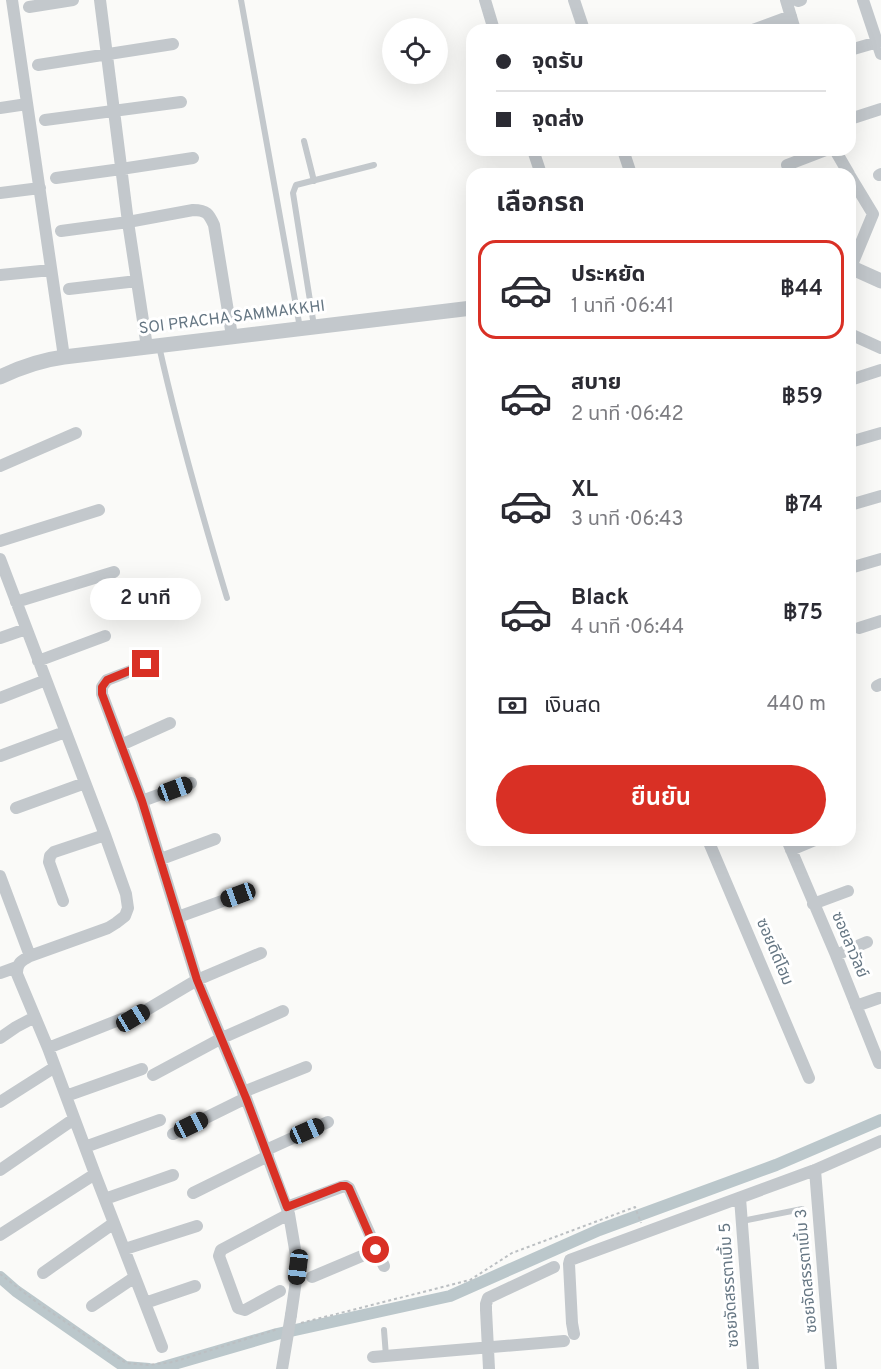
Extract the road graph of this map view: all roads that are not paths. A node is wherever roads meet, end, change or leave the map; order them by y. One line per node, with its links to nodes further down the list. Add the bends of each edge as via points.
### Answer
1 (73, 0): 9 (street)
2 (100, 0): 19 (street)
3 (241, 0): 49 (lane)
4 (484, 0): 12 (street)
5 (574, 0): 13 (street)
6 (795, 0): 11 (street)
7 (863, 0): 17 (street)
8 (13, 5): 10 (street); 22 (street)
9 (29, 7)
10 (0, 12)
11 (791, 16): 14 (street); 15 (street)
12 (492, 24)
13 (582, 24)
14 (769, 24)
15 (793, 24)
16 (173, 44): 19 (street)
17 (880, 46): 18 (street)
18 (856, 49)
19 (107, 54): 20 (street); 25 (street)
20 (38, 65)
21 (181, 102): 25 (street)
22 (27, 104): 23 (street); 37 (street)
23 (0, 108)
24 (881, 109): 26 (street)
25 (114, 111): 27 (street); 33 (street)
26 (856, 117)
27 (45, 120)
28 (304, 141): 35 (lane)
29 (810, 156): 32 (street)
30 (193, 158): 33 (street)
31 (374, 165): 35 (lane)
32 (787, 165)
33 (121, 169): 34 (street); 39 (street)
34 (56, 178)
35 (314, 181): 49 (lane, via 296,185 293,193)
36 (856, 185): 41 (street, via 873,214)
37 (40, 188): 38 (street); 43 (street)
38 (0, 193)
39 (128, 222): 40 (street); 45 (street); 50 (street, via 194,210 209,215 214,225)
40 (61, 231)
41 (856, 255)
42 (856, 269): 46 (street)
43 (51, 270): 44 (street); 54 (street)
44 (0, 275)
45 (137, 281): 47 (street); 52 (street)
46 (881, 281)
47 (69, 289)
48 (466, 309): 49 (street, SOI PRACHA SAMMAKKHI)
49 (307, 328): 50 (street, SOI PRACHA SAMMAKKHI)
50 (232, 336): 52 (street, SOI PRACHA SAMMAKKHI)
51 (856, 337): 53 (street)
52 (153, 346): 54 (street, SOI PRACHA SAMMAKKHI); 71 (lane)
53 (881, 348)
54 (64, 357): 56 (street, SOI PRACHA SAMMAKKHI, via 29,364)
55 (881, 370): 57 (street)
56 (0, 377)
57 (856, 378)
58 (76, 433): 61 (street)
59 (881, 433): 60 (street)
60 (856, 440)
61 (0, 466)
62 (881, 496): 63 (street)
63 (856, 503)
64 (99, 510): 65 (street)
65 (0, 541)
66 (0, 559): 70 (street)
67 (881, 559): 68 (street)
68 (856, 566)
69 (114, 572): 72 (street)
70 (3, 578): 72 (street)
71 (227, 598)
72 (16, 602): 75 (street)
73 (881, 621): 74 (street)
74 (859, 628)
75 (26, 629): 77 (street); 78 (street)
76 (105, 636): 78 (street)
77 (0, 638)
78 (38, 661): 80 (street)
79 (146, 664): 84 (street, via 107,680 102,687)
80 (46, 680): 81 (street); 83 (street)
81 (0, 698)
82 (170, 723): 84 (street)
83 (65, 732): 85 (street); 86 (street)
84 (121, 745): 88 (street)
85 (0, 756)
86 (85, 783): 89 (street); 90 (street)
87 (191, 783): 88 (street)
88 (142, 801): 94 (street)
89 (16, 808)
90 (105, 834): 98 (street, via 50,856); 104 (street, via 126,894 125,916 108,928)
91 (215, 838): 94 (street)
92 (711, 846): 118 (street, ซอยดีดีโฮม)
93 (789, 846): 99 (street, ซอยลาวัลย์)
94 (160, 859): 100 (street)
95 (0, 876): 104 (street)
96 (848, 891): 99 (street)
97 (238, 895): 100 (street)
98 (63, 901)
99 (813, 904): 103 (street, ซอยลาวัลย์)
100 (178, 917): 107 (street)
101 (867, 942): 103 (street)
102 (261, 953): 107 (street)
103 (836, 955): 109 (street, ซอยลาวัลย์)
104 (30, 956): 105 (street)
105 (17, 967): 106 (street); 111 (street)
106 (0, 973)
107 (197, 980): 113 (street); 114 (street, via 128,1018)
108 (879, 998): 109 (street)
109 (856, 1006): 115 (street, ซอยลาวัลย์)
110 (283, 1011): 113 (street)
111 (35, 1017): 112 (street); 114 (street)
112 (0, 1038)
113 (222, 1038): 119 (street); 120 (street, via 147,1072)
114 (48, 1048): 116 (street)
115 (879, 1063)
116 (55, 1067): 120 (street); 121 (street)
117 (306, 1067): 119 (street)
118 (809, 1078)
119 (244, 1095): 125 (street); 128 (street)
120 (66, 1096): 122 (street)
121 (0, 1102)
122 (74, 1119): 127 (street); 129 (street)
123 (160, 1120): 127 (street)
124 (328, 1122): 128 (street)
125 (173, 1134)
126 (881, 1141): 130 (street)
127 (85, 1147): 131 (street)
128 (267, 1153): 133 (street); 137 (street)
129 (0, 1170)
130 (815, 1170): 134 (street); 160 (street, ซอยจัดสรรตาเบิ้ม 3)
131 (94, 1174): 135 (street); 141 (street)
132 (173, 1175): 135 (street)
133 (193, 1193)
134 (740, 1198): 138 (street, ซอยจัดสรรตาเบิ้ม 5); 155 (street, via 570,1260 569,1338)
135 (105, 1199): 139 (street)
136 (802, 1209): 138 (lane)
137 (288, 1210): 143 (street, via 346,1186); 150 (street, via 219,1252 241,1310); 157 (street, bridge, via 298,1267 295,1319)
138 (742, 1221): 159 (street, ซอยจัดสรรตาเบิ้ม 5)
139 (114, 1223): 142 (street); 146 (street)
140 (197, 1226): 142 (street)
141 (0, 1234)
142 (125, 1249): 148 (street)
143 (376, 1250): 144 (street); 147 (street)
144 (384, 1266)
145 (554, 1267): 155 (street, via 488,1298)
146 (43, 1273)
147 (312, 1276)
148 (135, 1277): 151 (street); 152 (street)
149 (195, 1286): 151 (street)
150 (280, 1291)
151 (145, 1303): 154 (street)
152 (92, 1306)
153 (384, 1330): 156 (lane)
154 (162, 1347)
155 (488, 1347): 156 (street); 158 (street)
156 (380, 1357)
157 (282, 1369)
158 (489, 1369)
159 (753, 1369)
160 (831, 1369)

